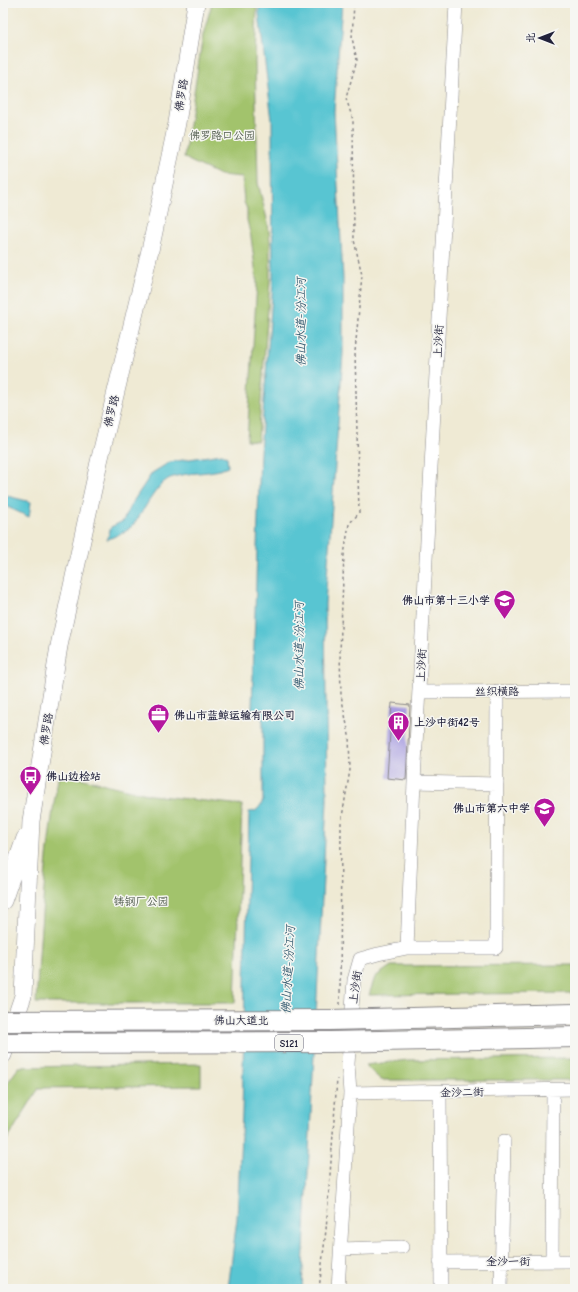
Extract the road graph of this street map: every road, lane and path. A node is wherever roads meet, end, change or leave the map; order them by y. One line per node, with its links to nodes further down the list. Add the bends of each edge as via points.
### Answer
1 (196, 3): 9 (main road, 佛罗路, via 177,123 151,246 99,462 59,646)
2 (354, 3): 12 (path, via 352,38 357,60 346,98 353,120 354,240 362,275 355,352 359,513 349,524 344,555 341,629 341,695 348,736 350,770 341,822)
3 (456, 3): 6 (street, 上沙街)
4 (497, 691): 5 (street, 丝织横路); 6 (street, 丝织横路); 8 (street)
5 (575, 691)
6 (419, 692): 7 (street, 上沙街)
7 (414, 782): 8 (street); 11 (street, 上沙街)
8 (497, 784): 11 (street, via 496,948)
9 (31, 821): 10 (main road, 佛罗路); 17 (main road, 佛罗路, via 23,996)
10 (3, 901)
11 (407, 948): 22 (street, 上沙街, via 360,959 354,980 348,1064)
12 (340, 1008)
13 (575, 1014): 14 (highway, 佛山大道北 / S121, bridge, via 330,1020)
14 (3, 1021)
15 (575, 1037): 16 (highway, 佛山大道北 / S121, bridge, via 330,1042)
16 (3, 1043)
17 (3, 1055)
18 (337, 1079): 30 (path, via 327,1222)
19 (575, 1089): 20 (street, 金沙二街)
20 (553, 1090): 21 (street, 金沙二街); 27 (street)
21 (440, 1092): 22 (street, 金沙二街); 29 (street)
22 (350, 1093): 25 (street, 上沙街)
23 (504, 1141): 26 (street)
24 (402, 1247): 25 (street)
25 (340, 1248): 31 (street, 上沙街)
26 (501, 1261): 27 (street, 金沙一街); 29 (street, 金沙一街); 33 (street)
27 (552, 1261): 28 (street, 金沙一街)
28 (575, 1261)
29 (440, 1262): 32 (street)
30 (319, 1289)
31 (338, 1289)
32 (441, 1289)
33 (502, 1289)

